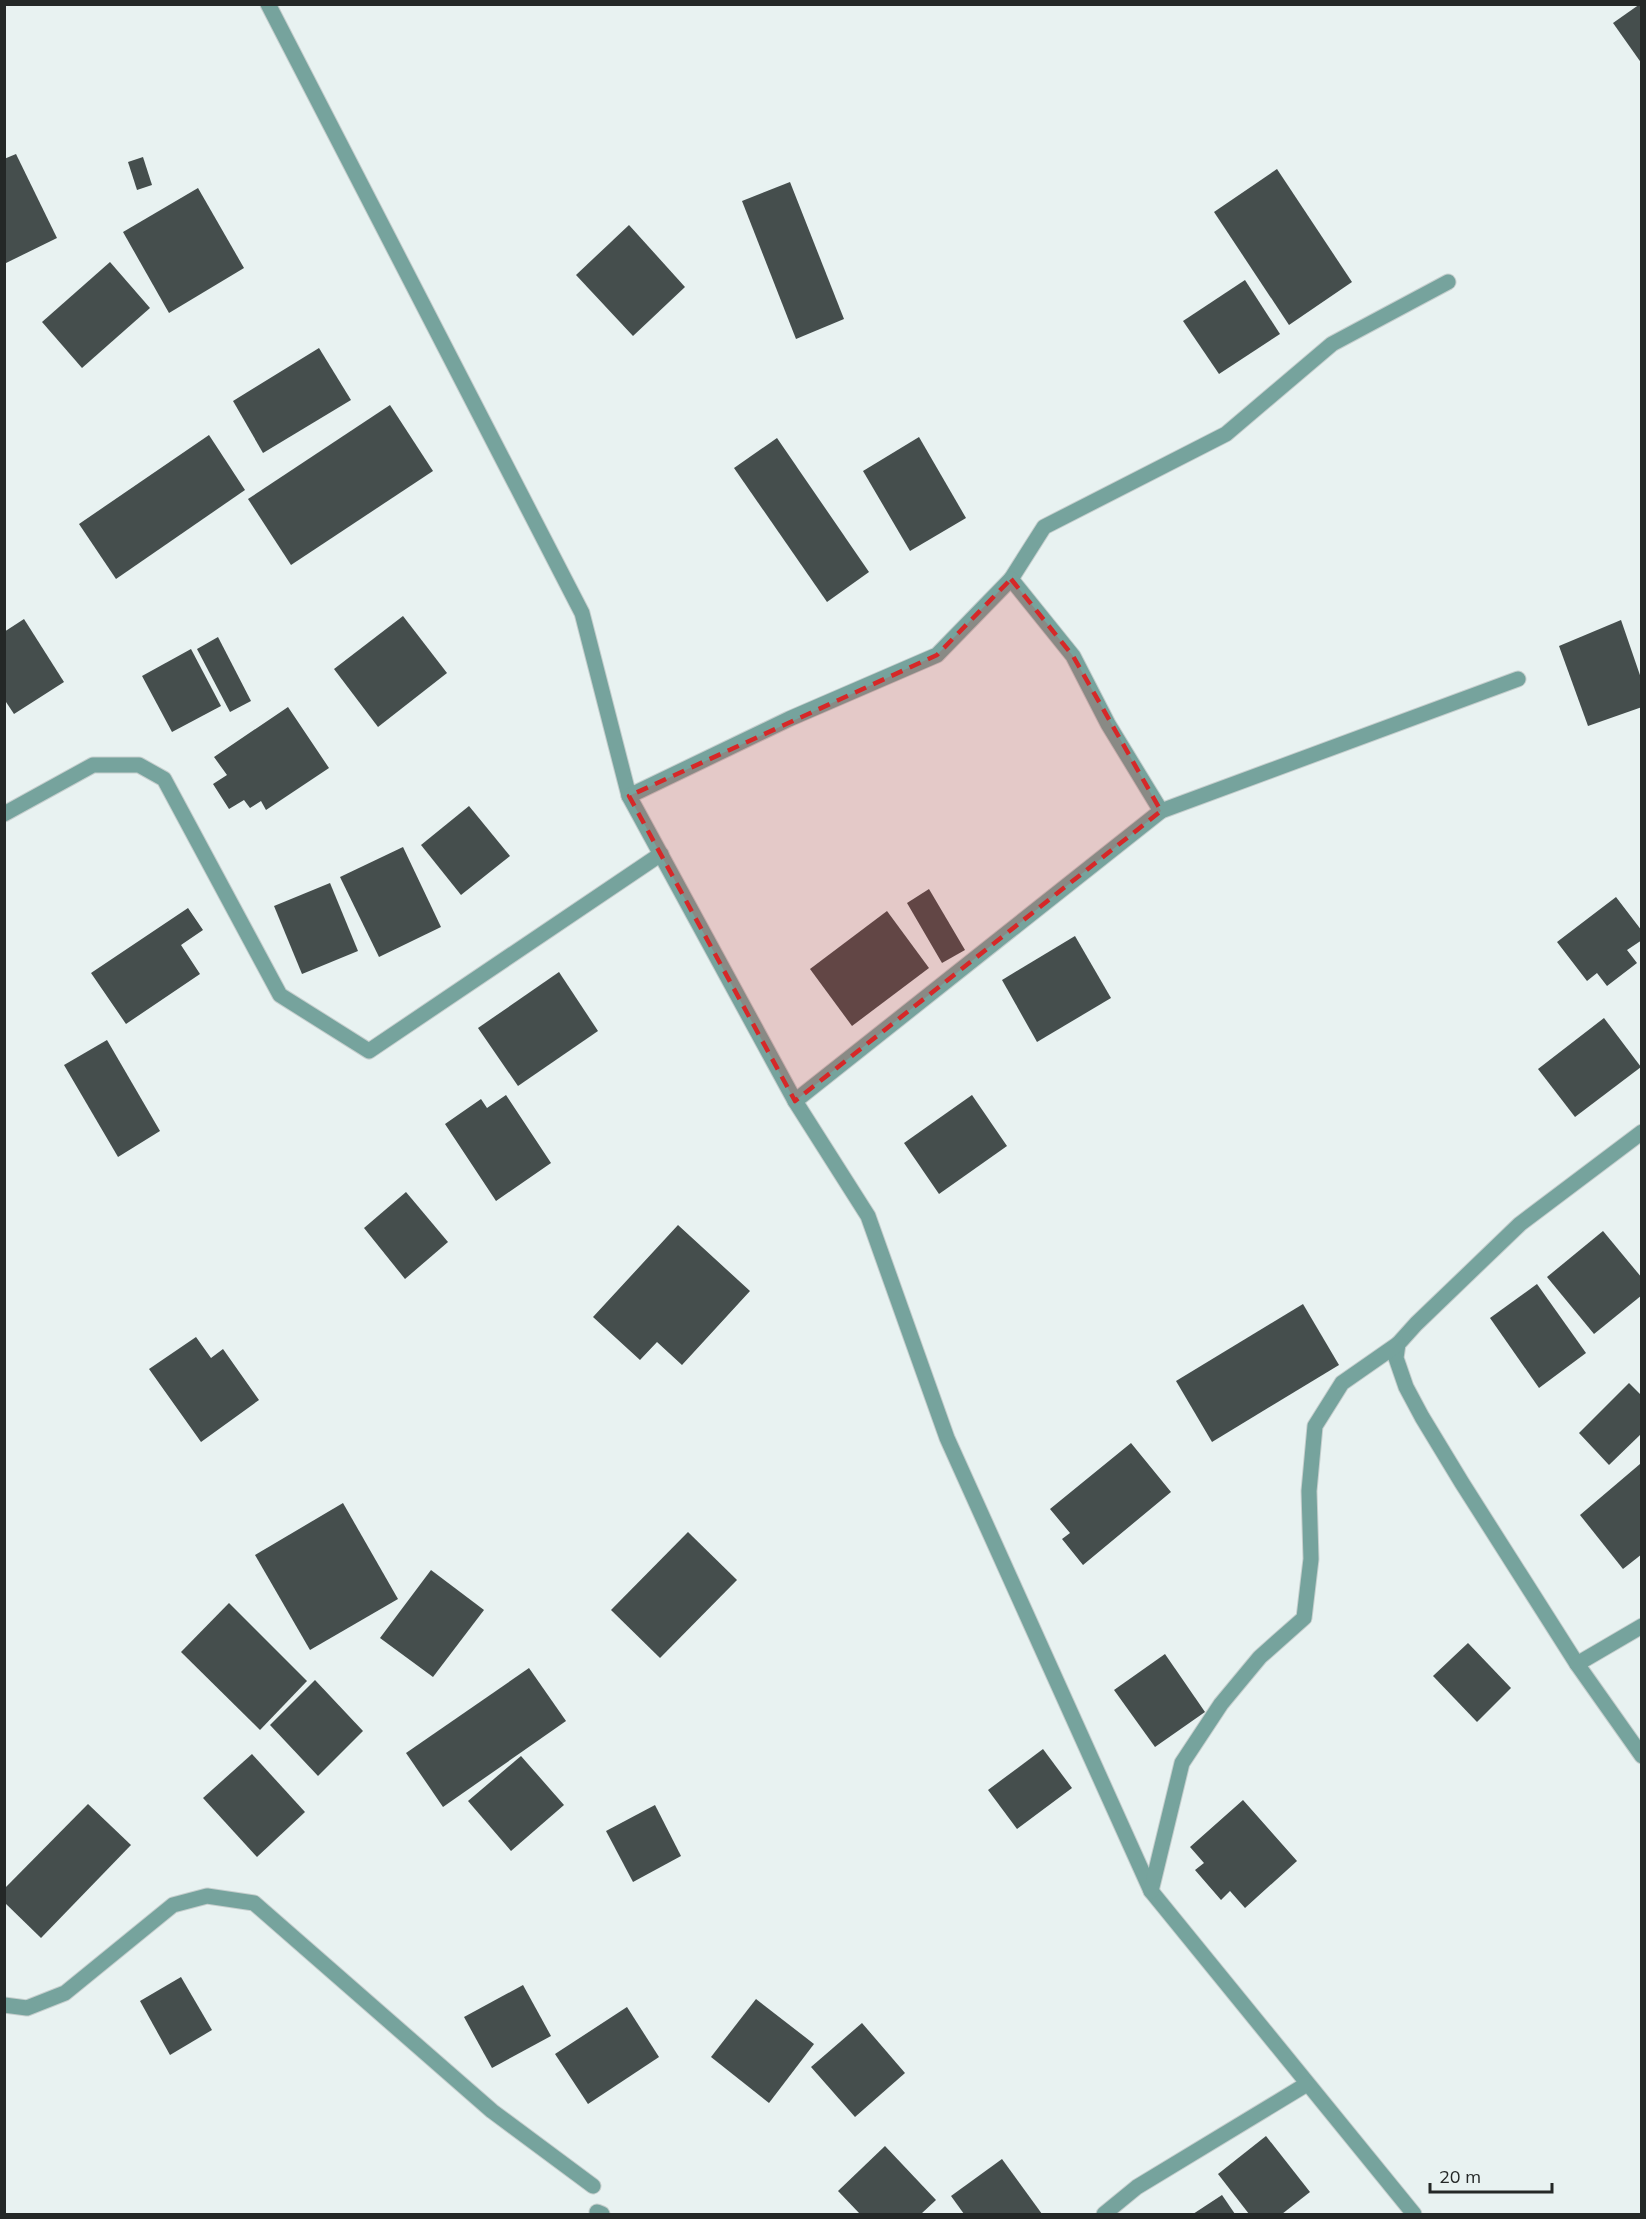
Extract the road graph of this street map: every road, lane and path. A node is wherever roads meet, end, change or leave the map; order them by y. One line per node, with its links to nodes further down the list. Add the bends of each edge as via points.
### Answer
1 (268, 4): 5 (street, via 582,613)
2 (1448, 282): 3 (street, via 1332,344 1226,434 1044,527)
3 (1011, 579): 5 (street, via 937,655 789,718); 6 (street, via 1073,656 1108,724)
4 (1518, 679): 6 (street)
5 (629, 796): 8 (street)
6 (1161, 811): 9 (street)
7 (4, 814): 8 (street, via 93,765 140,765 164,779 280,995 369,1051)
8 (661, 854): 9 (street)
9 (795, 1101): 15 (street, via 868,1216 947,1438)
10 (1641, 1132): 11 (street, via 1520,1224)
11 (1398, 1344): 13 (street, via 1396,1358 1422,1417); 15 (street, via 1342,1383 1315,1426 1309,1491 1311,1559 1304,1618 1260,1657 1221,1704 1182,1762)
12 (1641, 1626): 13 (street)
13 (1576, 1664): 14 (street)
14 (1641, 1756)
15 (1150, 1891): 17 (street)
16 (4, 2005): 18 (street, via 27,2008 65,1993 173,1905 207,1896 254,1903 492,2111)
17 (1307, 2084): 19 (street, via 1137,2187); 20 (street)
18 (593, 2186)
19 (1104, 2214)
20 (1414, 2214)

